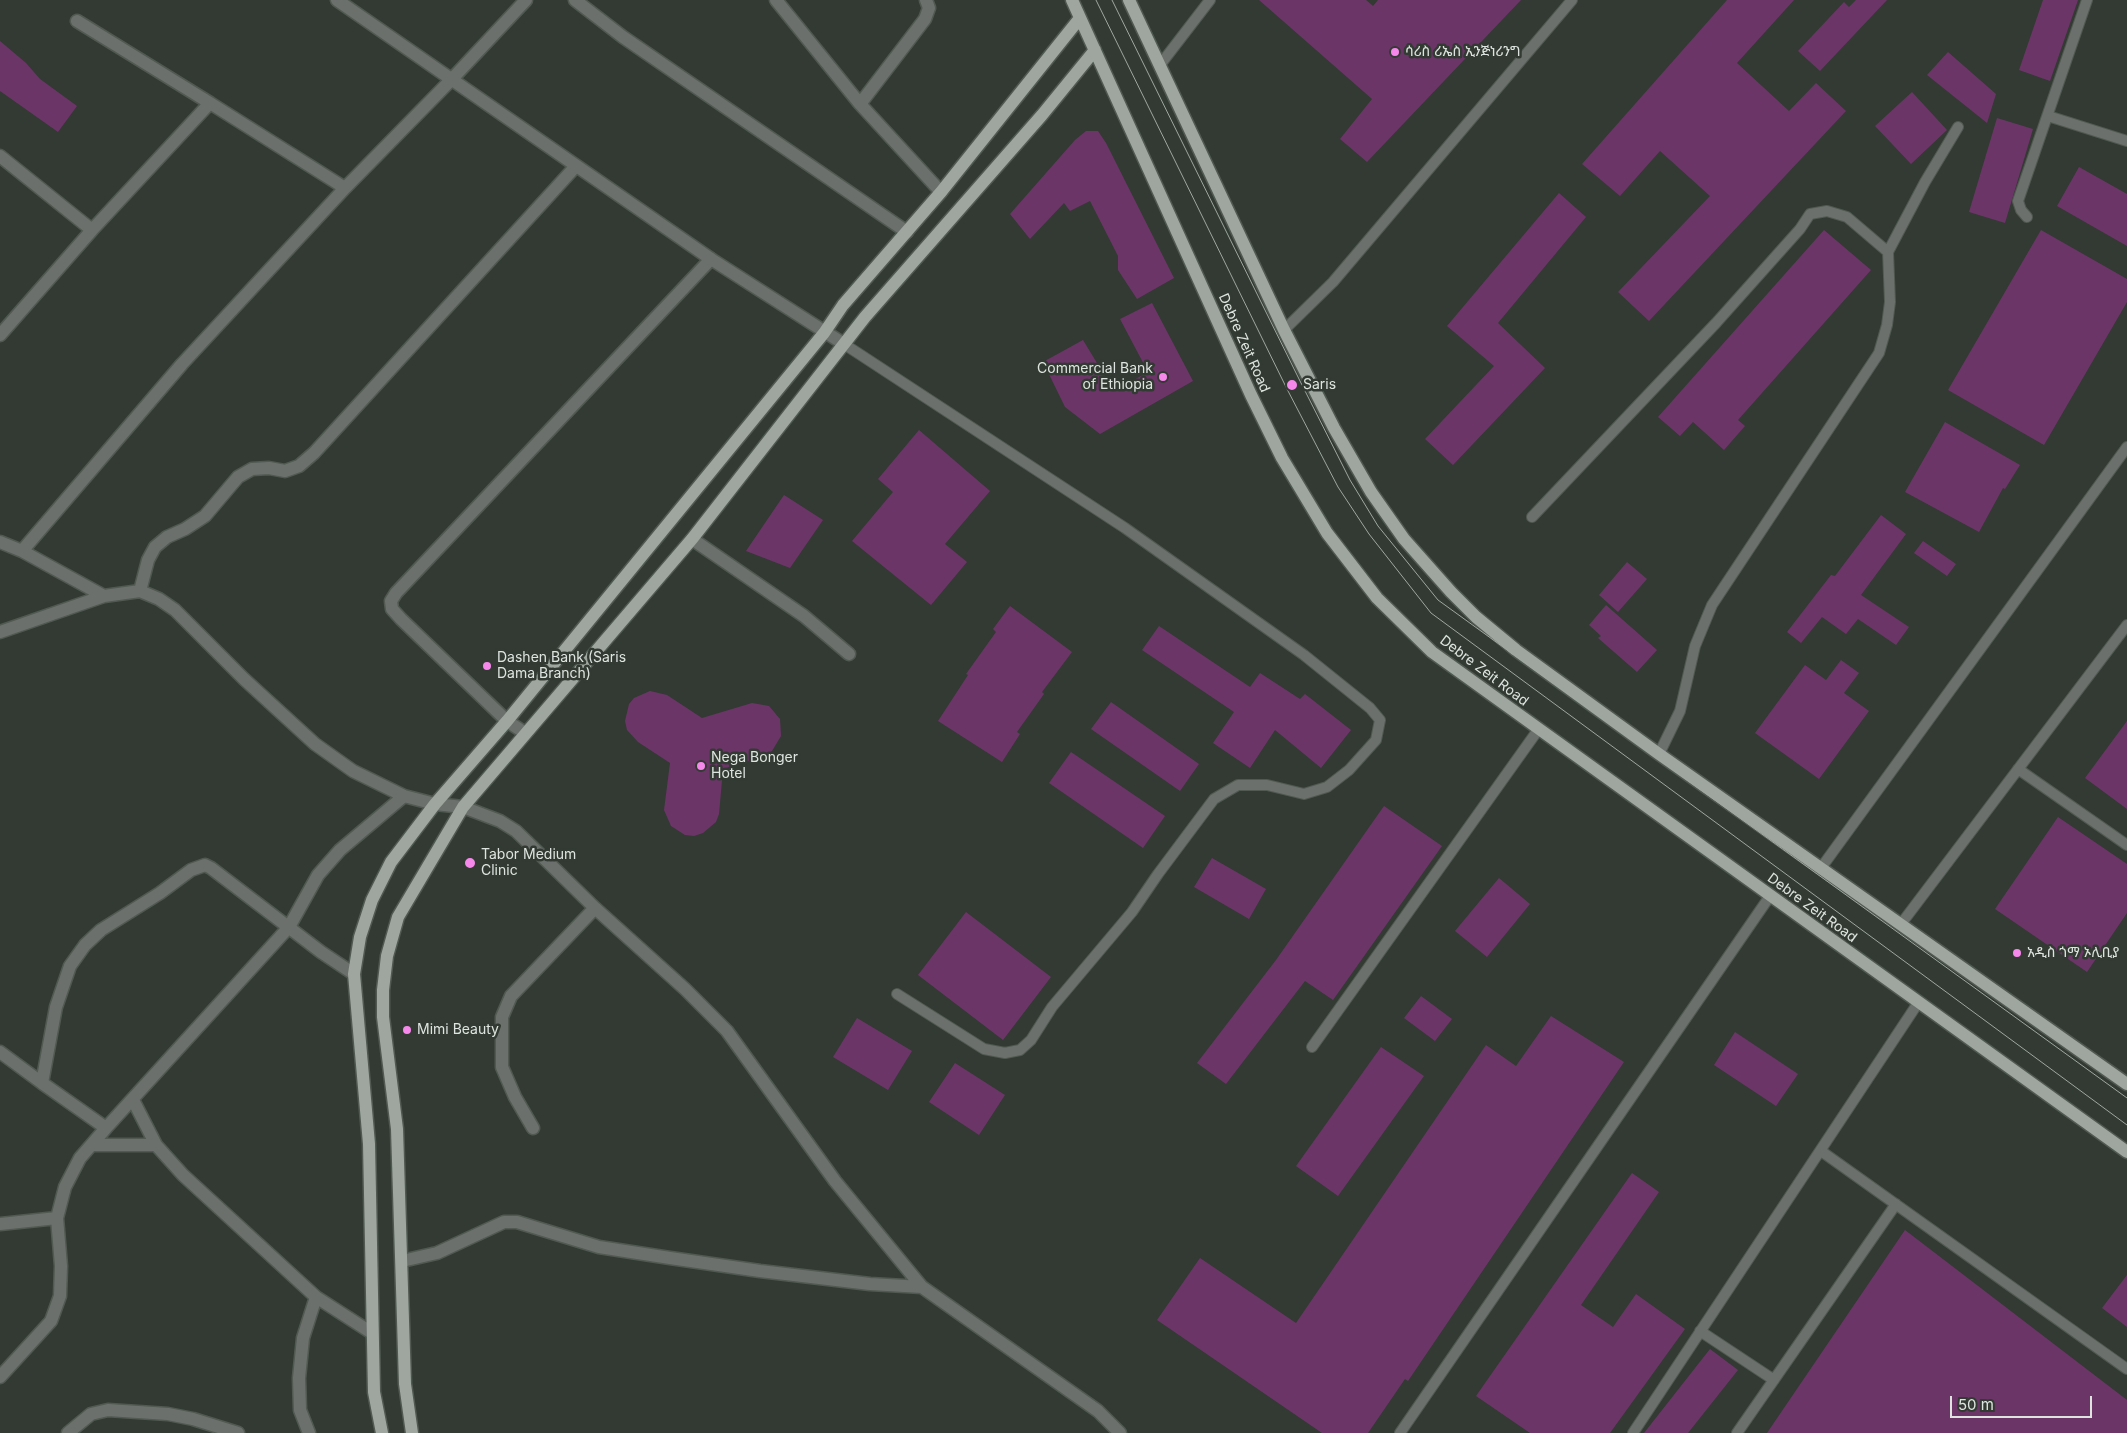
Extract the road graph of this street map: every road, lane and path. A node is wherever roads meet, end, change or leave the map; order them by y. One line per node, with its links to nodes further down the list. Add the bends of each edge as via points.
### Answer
1 (337, 0): 15 (street)
2 (526, 0): 15 (street)
3 (575, 0): 27 (street, via 631,43)
4 (776, 0): 17 (street)
5 (926, 0): 17 (street, via 925,19)
6 (1072, 0): 11 (main road, Debre Zeit Road)
7 (1130, 0): 14 (main road)
8 (1210, 0): 14 (lane)
9 (1572, 0): 30 (lane, via 1333,282)
10 (2087, 0): 18 (lane)
11 (1080, 18): 13 (main road, Debre Zeit Road); 24 (main road)
12 (77, 21): 16 (street)
13 (1095, 50): 33 (main road); 45 (main road, Debre Zeit Road, via 1251,395 1282,458 1327,533 1377,598 1432,652)
14 (1160, 65): 30 (main road)
15 (452, 79): 22 (street); 23 (street)
16 (210, 104): 23 (street); 26 (street)
17 (860, 104): 24 (street)
18 (2048, 116): 20 (lane); 25 (lane, via 2018,201 2020,210)
19 (1958, 127): 28 (lane)
20 (2127, 141)
21 (0, 156): 26 (street)
22 (576, 166): 29 (street); 39 (street, via 314,453 299,466 285,471 252,469 238,478 205,516 155,547)
23 (345, 188): 38 (street, via 182,364)
24 (942, 192): 27 (main road)
25 (2027, 217)
26 (92, 230): 32 (street)
27 (907, 232): 31 (main road, via 843,305)
28 (1888, 252): 35 (lane, via 1847,217 1827,211 1810,214 1716,323); 47 (lane, via 1890,302 1879,353 1712,605 1694,646 1680,711)
29 (711, 259): 31 (street); 44 (street, via 391,601 392,609 401,619)
30 (1284, 330): 47 (main road, via 1371,492 1404,538 1450,592 1516,650)
31 (824, 332): 33 (street); 44 (main road)
32 (0, 335)
33 (844, 344): 36 (main road); 59 (lane, via 1125,528 1304,655 1370,708 1380,720 1376,740 1349,770 1328,787 1304,794 1267,785 1238,785 1214,799 1132,912 1020,1050 1005,1053 984,1049)
34 (2127, 447): 53 (lane)
35 (1532, 517)
36 (692, 539): 43 (street, via 804,616); 46 (main road)
37 (0, 542): 38 (street)
38 (22, 551): 40 (street)
39 (140, 591): 40 (street); 49 (street, via 175,610 315,744 353,771)
40 (104, 596): 42 (street)
41 (2127, 625): 48 (lane)
42 (0, 632)
43 (848, 654)
44 (508, 721): 46 (street); 50 (main road)
45 (1538, 730): 54 (main road, Debre Zeit Road); 61 (lane)
46 (525, 733): 51 (main road)
47 (1659, 754): 53 (main road)
48 (2018, 769): 52 (lane); 56 (lane)
49 (404, 796): 50 (street); 57 (street, via 340,850 318,875)
50 (435, 804): 51 (street); 58 (main road, via 391,862 372,900 360,937)
51 (463, 806): 55 (street, via 516,831); 75 (main road, via 398,917 382,990 397,1129)
52 (2127, 845)
53 (1821, 868): 56 (main road)
54 (1770, 896): 60 (main road, Debre Zeit Road); 89 (lane)
55 (595, 908): 67 (street, via 511,996 502,1017 502,1067); 76 (street, via 727,1031 835,1181)
56 (1901, 924): 64 (main road)
57 (289, 927): 58 (street); 63 (street, via 211,868 205,865 190,870 101,930 70,966 56,1006); 65 (street)
58 (354, 974): 79 (main road, via 370,1144)
59 (897, 994)
60 (1918, 1004): 70 (lane); 71 (main road, Debre Zeit Road)
61 (1312, 1047)
62 (0, 1052): 63 (street)
63 (42, 1083): 66 (street)
64 (2127, 1084)
65 (133, 1100): 66 (street); 69 (street)
66 (106, 1128): 68 (street)
67 (533, 1128)
68 (92, 1145): 69 (street); 73 (street, via 72,1172)
69 (156, 1145): 77 (street, via 183,1175)
70 (1820, 1151): 72 (lane); 78 (lane)
71 (2127, 1152)
72 (1896, 1204): 80 (lane); 82 (lane)
73 (56, 1218): 74 (street); 81 (street, via 61,1266 60,1296 51,1320)
74 (0, 1224)
75 (402, 1261): 76 (street, via 437,1253 504,1222 517,1222 599,1247 661,1257 870,1284); 87 (main road, via 405,1384)
76 (922, 1287): 88 (street, via 1098,1411)
77 (316, 1296): 79 (street); 85 (street, via 303,1338 299,1378 300,1410)
78 (1700, 1331): 82 (lane); 90 (lane)
79 (372, 1333): 86 (main road, via 374,1392)
80 (2127, 1369)
81 (0, 1377)
82 (1774, 1380): 91 (lane)
83 (68, 1433): 84 (street, via 92,1414 108,1410 168,1414)
84 (238, 1433)
85 (309, 1433)
86 (382, 1433)
87 (412, 1433)
88 (1120, 1433)
89 (1400, 1433)
90 (1633, 1433)
91 (1737, 1433)

